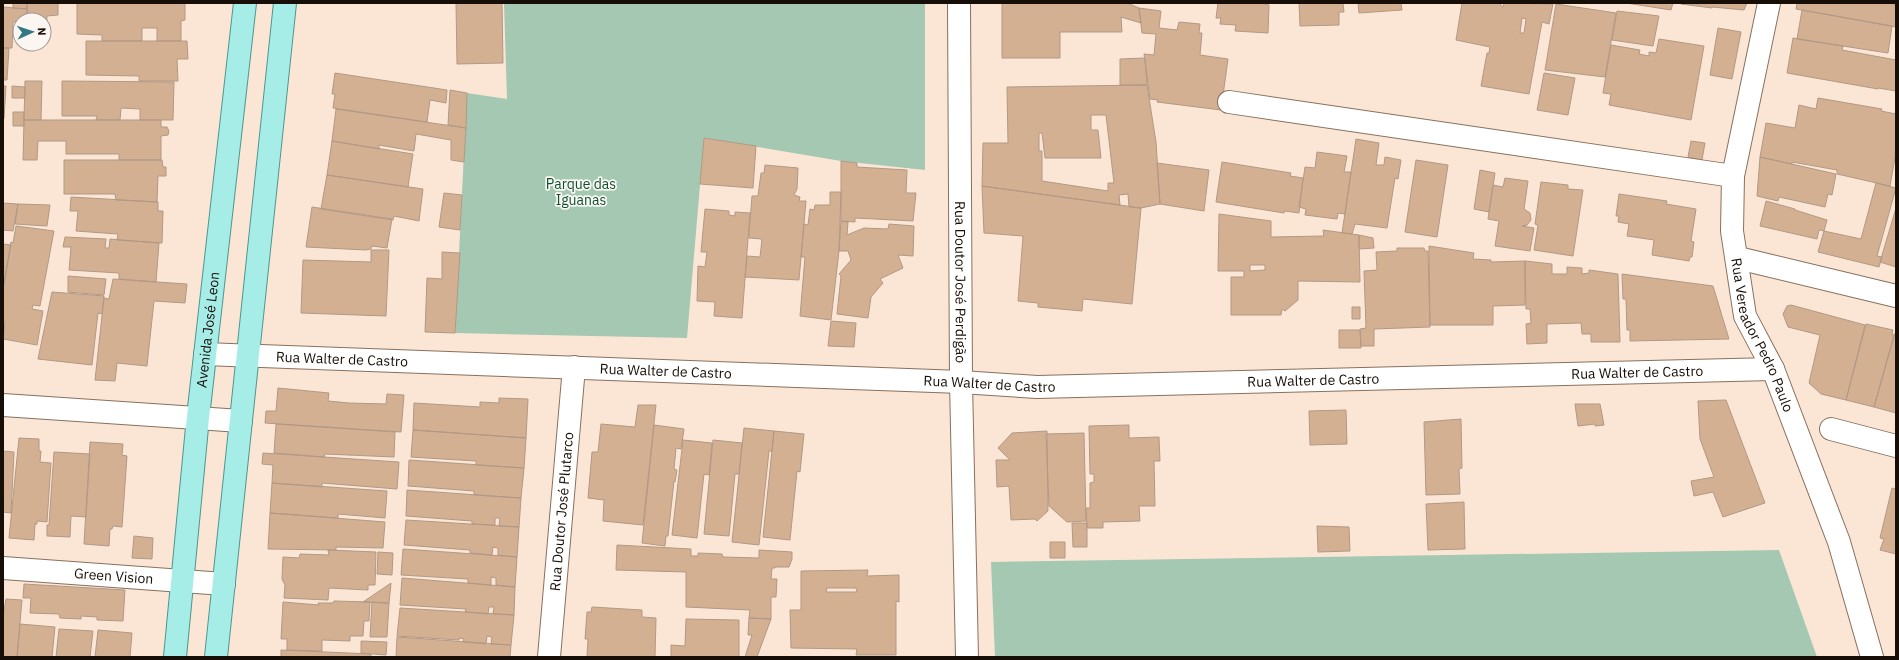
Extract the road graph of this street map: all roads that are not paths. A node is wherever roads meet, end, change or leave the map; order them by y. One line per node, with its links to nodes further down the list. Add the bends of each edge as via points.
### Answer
1 (246, 3): 9 (main road, Avenida José Leon)
2 (285, 3): 10 (main road)
3 (959, 3): 13 (street, Rua Doutor José Perdigão)
4 (1769, 3): 6 (street, Rua Vereador Pedro Paulo)
5 (1229, 102): 6 (street)
6 (1733, 176): 7 (street, Rua Vereador Pedro Paulo, via 1732,231)
7 (1738, 258): 8 (street); 12 (street, Rua Vereador Pedro Paulo, via 1745,316)
8 (1896, 296)
9 (205, 354): 10 (street, Rua Walter de Castro); 15 (main road, Avenida José Leon)
10 (247, 356): 11 (street, Rua Walter de Castro); 16 (main road)
11 (574, 367): 13 (street, Rua Walter de Castro); 24 (street, Rua Doutor José Plutarco)
12 (1773, 369): 13 (street, Rua Walter de Castro, via 1037,387); 26 (street, Rua Vereador Pedro Paulo, via 1839,542)
13 (961, 382): 25 (street, Rua Doutor José Perdigão)
14 (3, 405): 15 (street)
15 (198, 417): 16 (street); 20 (main road, Avenida José Leon)
16 (241, 421): 21 (main road)
17 (1831, 429): 18 (street)
18 (1896, 446)
19 (3, 568): 20 (street, Green Vision)
20 (182, 580): 21 (street, Green Vision); 22 (main road, Avenida José Leon)
21 (224, 584): 23 (main road)
22 (175, 657)
23 (216, 657)
24 (549, 657)
25 (967, 657)
26 (1872, 657)

